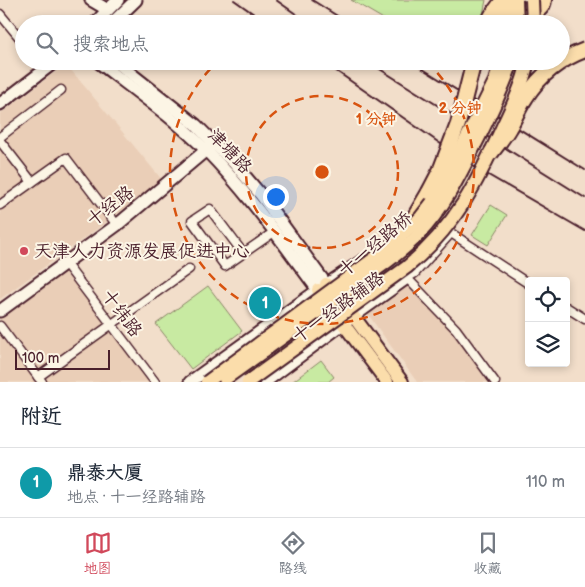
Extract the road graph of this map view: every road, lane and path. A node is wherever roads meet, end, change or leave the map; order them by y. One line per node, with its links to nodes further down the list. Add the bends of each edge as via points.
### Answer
1 (91, 0): 10 (main road)
2 (118, 0): 10 (main road)
3 (136, 0): 13 (main road)
4 (496, 0): 9 (main road, via 501,12 520,15 538,12)
5 (505, 0): 14 (highway, bridge); 15 (main road, bridge)
6 (516, 0): 16 (main road, bridge)
7 (523, 0): 17 (main road)
8 (532, 0): 18 (main road, bridge)
9 (545, 0)
10 (108, 10): 12 (main road)
11 (0, 14): 19 (street)
12 (103, 15)
13 (120, 15)
14 (493, 15)
15 (506, 15)
16 (517, 15)
17 (524, 15)
18 (533, 15)
19 (15, 32)
20 (585, 50): 21 (highway, bridge)
21 (570, 57)
22 (37, 70): 32 (main road)
23 (109, 70): 34 (main road, 津塘路)
24 (126, 70): 34 (main road, 津塘路, via 183,115)
25 (472, 70): 40 (highway, bridge, via 440,171)
26 (498, 70): 40 (main road, bridge, via 438,195)
27 (509, 70): 57 (main road, 十一经路桥, bridge, via 456,181 418,235 383,265)
28 (516, 70): 58 (main road, 十一经路桥, via 462,184 428,235 375,279)
29 (525, 70): 35 (main road, 十一经路桥, bridge)
30 (550, 70): 35 (highway, bridge, via 526,96)
31 (61, 90): 33 (street)
32 (0, 104)
33 (1, 144): 36 (street)
34 (210, 147): 38 (main road, 十经路); 39 (main road, 津塘路); 46 (main road, 津塘路, via 250,183)
35 (492, 153): 59 (main road, 十一经路桥, bridge, via 463,205 422,254)
36 (32, 182): 37 (street); 38 (street, via 66,158)
37 (0, 205)
38 (117, 225): 42 (main road, 十经路)
39 (274, 232): 41 (street); 46 (main road, 津塘路)
40 (406, 232): 56 (main road, bridge)
41 (243, 253): 41 (street, via 225,266 192,221 210,209)
42 (65, 263): 48 (main road, 十经路); 51 (street, 十纬路)
43 (188, 269): 51 (street)
44 (408, 278): 45 (street, via 451,233); 46 (main road, 十一经路辅路, via 379,250); 50 (main road, 十一经路辅路); 63 (street, via 456,329)
45 (525, 281)
46 (322, 287): 50 (main road, 津塘路); 55 (main road, 十一经路辅路)
47 (570, 310): 49 (street)
48 (0, 311)
49 (585, 319)
50 (349, 320): 60 (main road, 十一经路辅路); 61 (main road, 津塘路); 62 (main road, 津塘路)
51 (111, 324): 53 (street); 54 (street, 十纬路)
52 (0, 326): 53 (street)
53 (40, 379)
54 (155, 382)
55 (190, 382)
56 (207, 382)
57 (221, 382)
58 (234, 382)
59 (248, 382)
60 (264, 382)
61 (387, 382)
62 (402, 382)
63 (495, 382)

